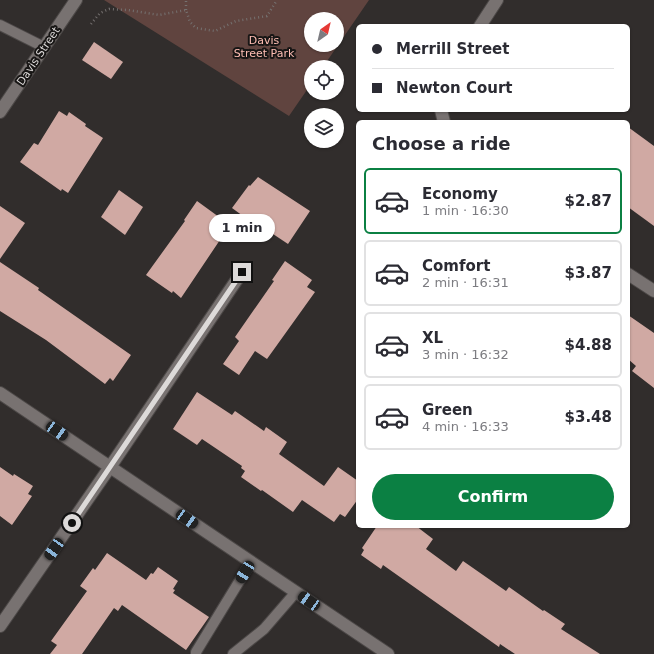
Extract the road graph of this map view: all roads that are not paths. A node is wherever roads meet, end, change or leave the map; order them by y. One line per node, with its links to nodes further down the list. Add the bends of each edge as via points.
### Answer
1 (76, 0): 5 (street, Davis Street)
2 (497, 0): 3 (street)
3 (481, 24)
4 (0, 25): 5 (lane)
5 (44, 48): 6 (street, Davis Street)
6 (0, 112)
7 (242, 272): 11 (street)
8 (630, 275): 9 (street)
9 (654, 291)
10 (0, 393): 11 (street)
11 (110, 467): 12 (street); 14 (street)
12 (251, 562): 13 (street); 15 (lane)
13 (296, 592): 16 (lane, via 264,629); 17 (street)
14 (0, 626)
15 (196, 654)
16 (233, 654)
17 (388, 654)

